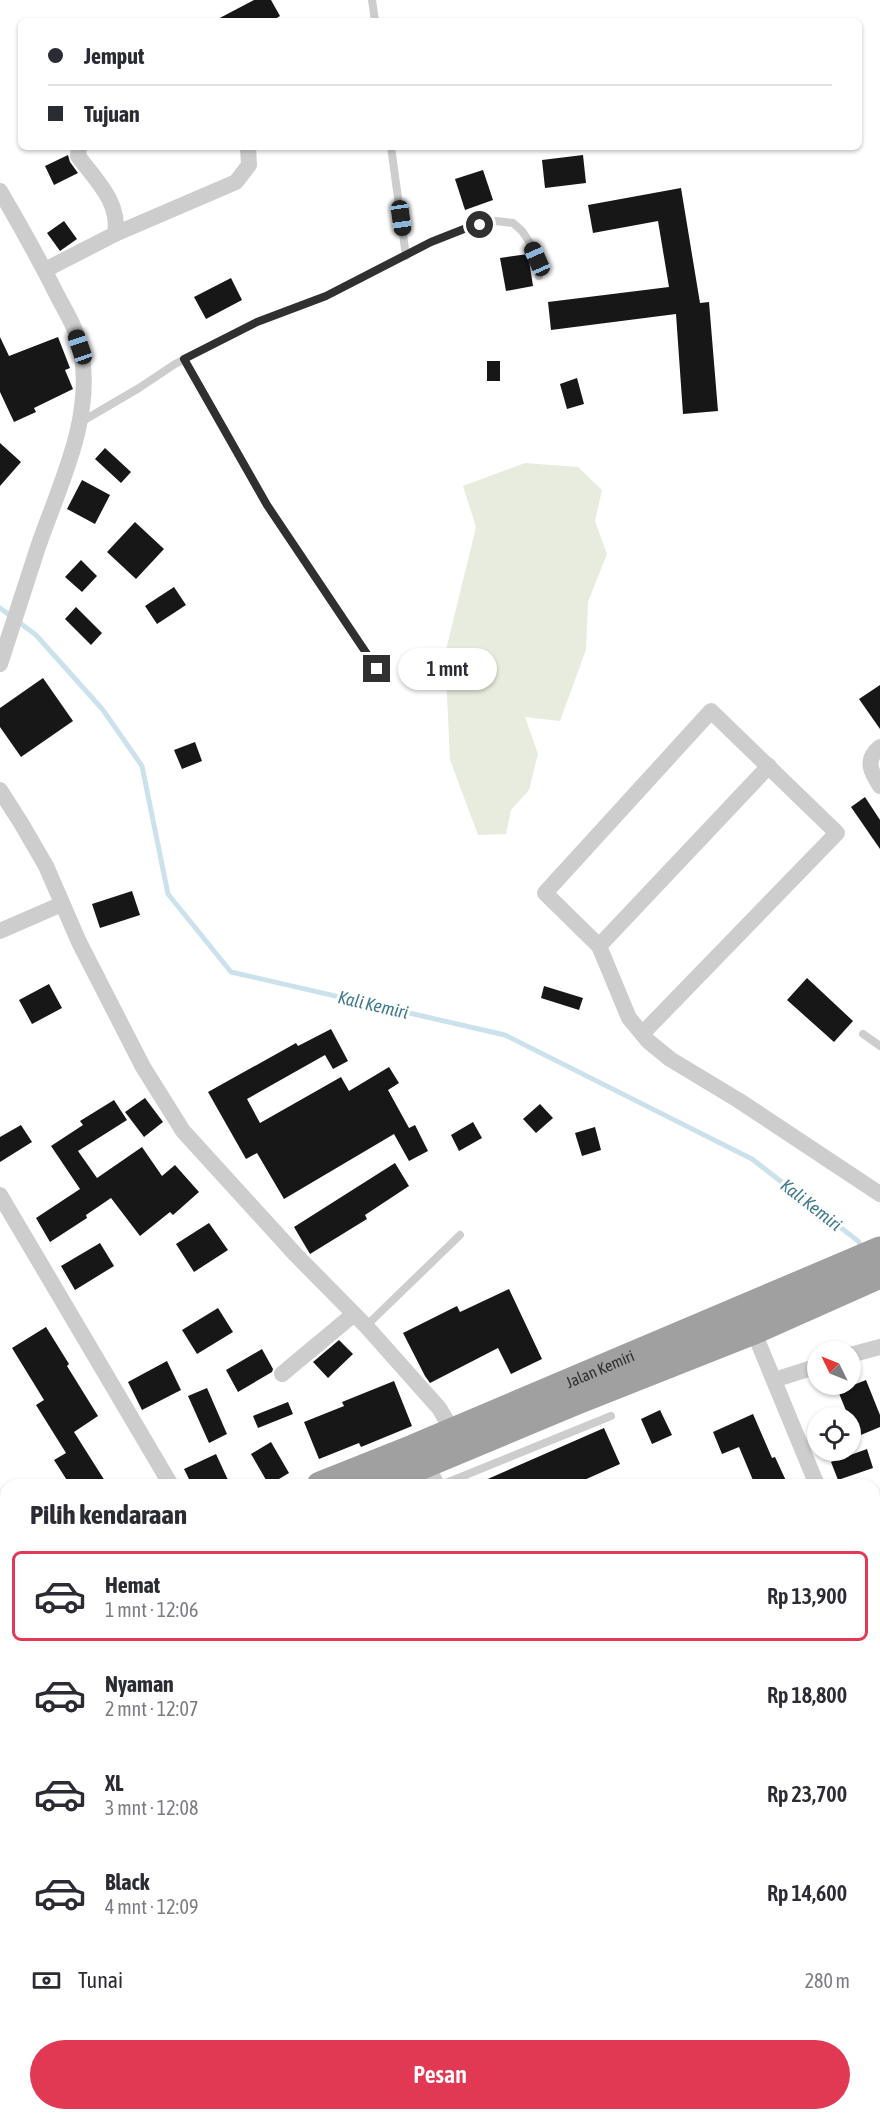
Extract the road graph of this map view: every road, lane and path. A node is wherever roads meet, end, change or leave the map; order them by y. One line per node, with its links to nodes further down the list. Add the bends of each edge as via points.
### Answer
1 (372, 0): 2 (lane)
2 (375, 18)
3 (79, 150): 7 (street, via 78,156 116,211)
4 (248, 150): 7 (street, via 249,165 236,182)
5 (391, 150): 8 (lane)
6 (0, 191): 9 (street)
7 (115, 234): 9 (street)
8 (406, 256): 10 (lane, via 455,232 496,221 513,224 522,231 537,259); 11 (lane)
9 (45, 270): 12 (street, via 80,347 84,382)
10 (538, 276)
11 (184, 359): 12 (lane); 14 (lane, via 267,505)
12 (80, 422): 13 (street)
13 (0, 664)
14 (377, 669)
15 (880, 747): 17 (street, via 869,766)
16 (769, 766): 21 (street); 21 (street, via 711,711 545,893); 22 (street, via 837,833)
17 (880, 786)
18 (0, 790): 19 (street, via 34,844)
19 (62, 904): 20 (street); 32 (street, via 143,1067 183,1131)
20 (0, 931)
21 (600, 946): 22 (street, via 629,1018)
22 (642, 1034): 25 (street, via 670,1059)
23 (863, 1034): 24 (lane)
24 (880, 1046)
25 (880, 1194)
26 (0, 1195): 41 (street)
27 (460, 1235): 32 (lane)
28 (880, 1250): 30 (highway, Jalan Kemiri)
29 (880, 1275): 30 (highway, Jalan Kemiri)
30 (851, 1276): 31 (highway, Jalan Kemiri)
31 (749, 1319): 37 (street); 39 (highway, Jalan Kemiri, via 577,1401)
32 (360, 1320): 36 (street); 39 (street, via 439,1408)
33 (880, 1347): 34 (street)
34 (861, 1352)
35 (807, 1370): 37 (street)
36 (282, 1374)
37 (774, 1380): 43 (street)
38 (611, 1416): 40 (lane)
39 (458, 1440): 40 (highway, Jalan Kemiri); 42 (highway, Jalan Kemiri)
40 (435, 1478)
41 (167, 1479)
42 (338, 1479)
43 (815, 1479)

